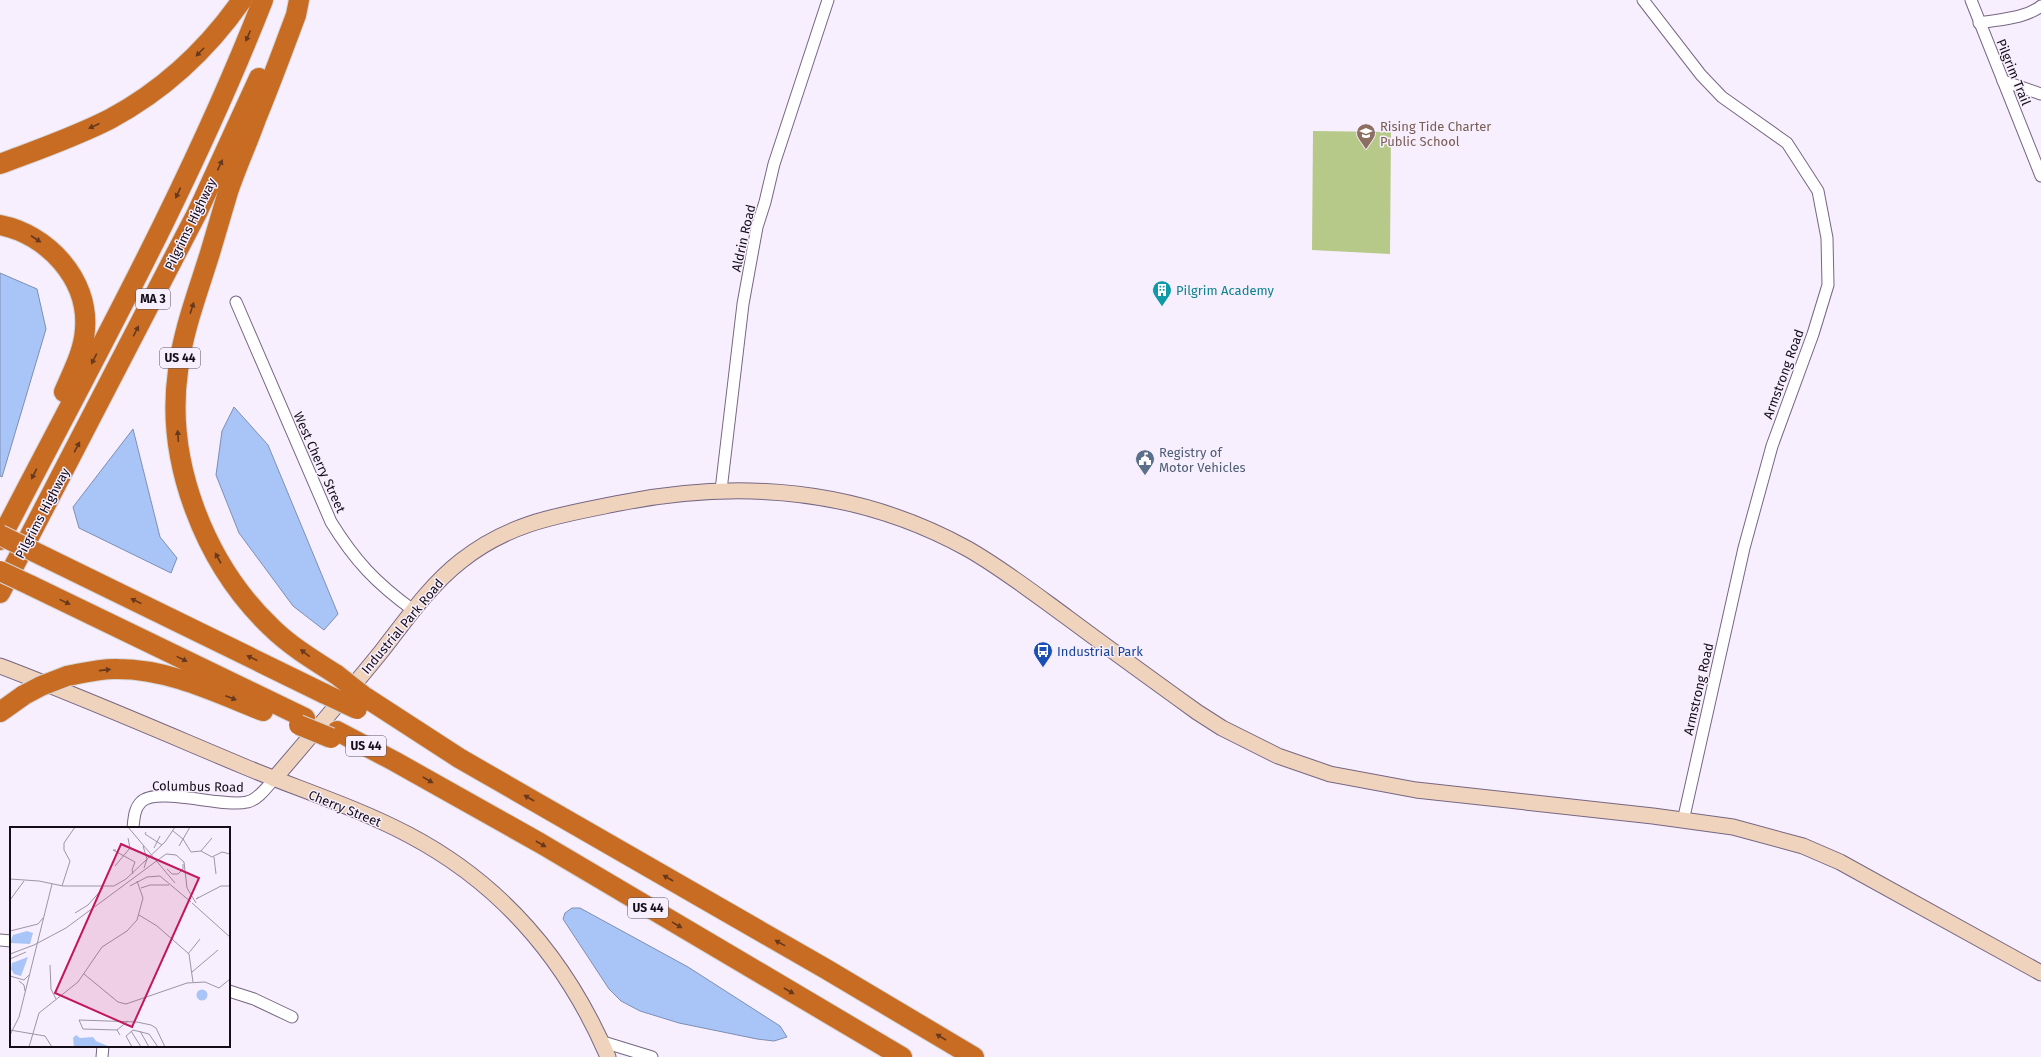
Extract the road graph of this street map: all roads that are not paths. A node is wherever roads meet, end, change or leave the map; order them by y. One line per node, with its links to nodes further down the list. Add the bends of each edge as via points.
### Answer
1 (242, 0): 12 (highway, one-way to 12, via 214,38 195,58 160,88 135,105 102,122)
2 (263, 0): 16 (highway, Pilgrims Highway / MA 3, one-way to 16, via 170,209)
3 (292, 0): 21 (highway, Pilgrims Highway / MA 3, one-way to 3, via 197,213)
4 (299, 0): 24 (highway, US 44, one-way to 4, bridge, via 337,675 272,628 248,602 222,565 203,530 188,493 179,450 176,414 177,373 188,318 229,191)
5 (828, 0): 17 (street, Aldrin Road, via 774,164 757,227 743,304)
6 (1643, 0): 28 (street, Armstrong Road, via 1701,75 1722,97 1787,143 1818,191 1827,238 1828,285 1772,446 1744,548)
7 (1971, 0): 9 (street, Pilgrim Trail)
8 (2041, 6): 9 (street, via 2021,16)
9 (1979, 23): 10 (street, Pilgrim Trail)
10 (2003, 81): 11 (street); 13 (street, Pilgrim Trail)
11 (2041, 94)
12 (0, 164)
13 (2041, 176)
14 (0, 225): 16 (highway, one-way to 16, via 25,232 56,255 70,272 84,308 84,340 58,406)
15 (236, 302): 22 (street, West Cherry Street, via 331,522 370,575)
16 (48, 446): 19 (highway, Pilgrims Highway / MA 3, one-way to 19)
17 (721, 490): 22 (street, Industrial Park Road, via 649,498 542,519 516,528 480,547 444,575); 28 (street, Industrial Park Road, via 767,491 830,499 882,513 937,534 1009,575 1197,712 1247,742 1300,765 1386,786)
18 (0, 535): 24 (highway, one-way to 18, bridge, via 325,694)
19 (0, 540)
20 (0, 571): 26 (highway, one-way to 26, bridge)
21 (0, 593)
22 (413, 610): 27 (street, Industrial Park Road)
23 (0, 666): 27 (street, Cherry Street)
24 (361, 703): 41 (highway, US 44, one-way to 24, via 826,969)
25 (0, 712): 26 (highway, one-way to 26, bridge, via 24,695 67,676 117,668 158,673 189,682)
26 (302, 722): 40 (highway, US 44, one-way to 40, bridge, via 394,761 540,843)
27 (274, 779): 29 (street, Columbus Road, via 255,799 247,802 147,798 138,806); 35 (street, Cherry Street, via 409,835 442,854 475,878 511,908 550,956 579,998)
28 (1683, 821): 32 (street, Industrial Park Road, via 1733,827 1803,846 1828,856)
29 (133, 827)
30 (0, 940): 31 (street)
31 (10, 941)
32 (2041, 973)
33 (230, 991): 34 (street, via 254,999)
34 (292, 1017)
35 (600, 1041): 38 (street, Cherry Street); 39 (street)
36 (104, 1047): 37 (street)
37 (102, 1057)
38 (608, 1057)
39 (652, 1057)
40 (902, 1057)
41 (974, 1057)

